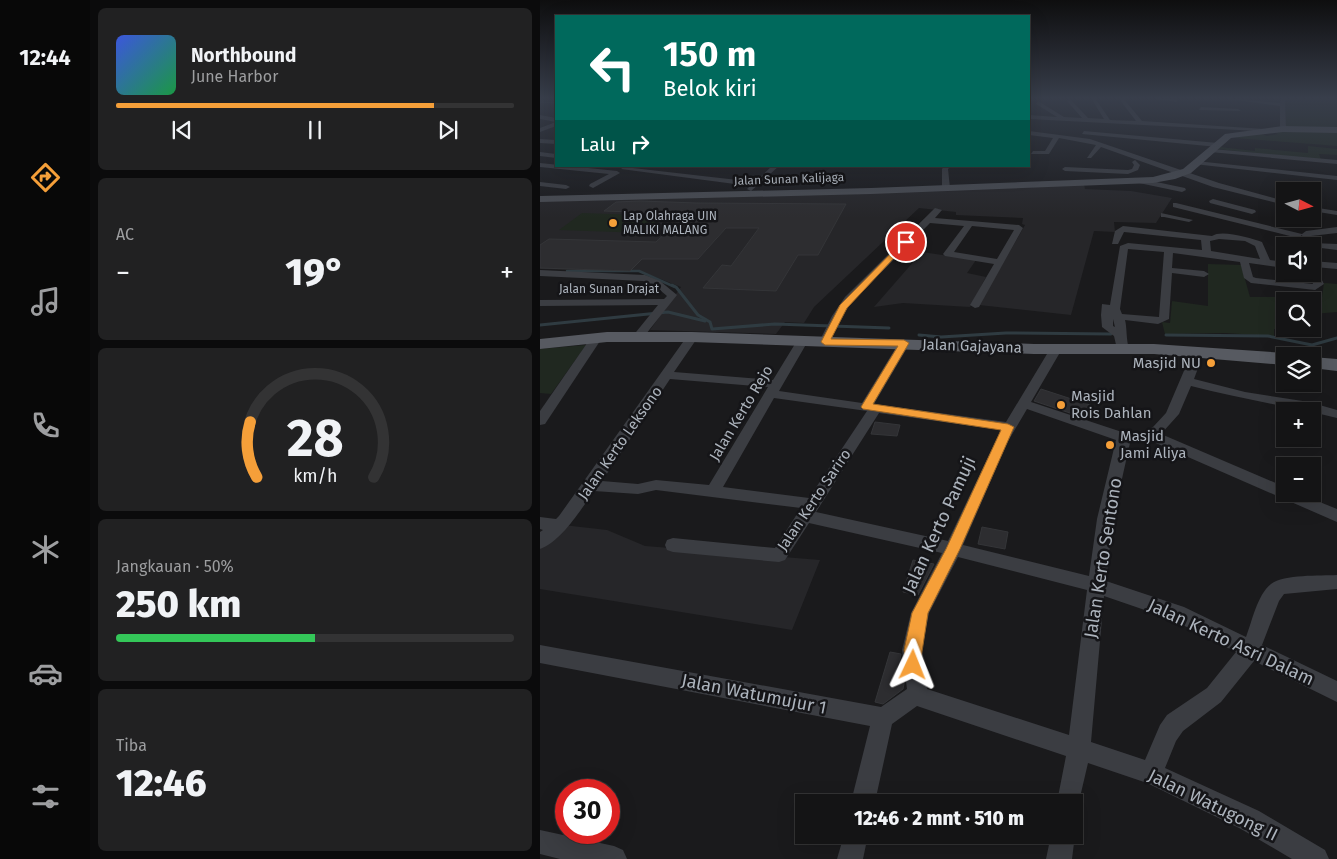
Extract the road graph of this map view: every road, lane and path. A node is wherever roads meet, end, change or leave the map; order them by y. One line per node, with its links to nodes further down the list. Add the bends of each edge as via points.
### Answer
1 (1056, 138): 10 (street, via 1047,153)
2 (1079, 138): 7 (street)
3 (1123, 138): 8 (street)
4 (1226, 138): 8 (main road)
5 (540, 140): 6 (street)
6 (555, 142)
7 (1097, 147): 13 (street); 14 (street)
8 (1215, 148): 17 (street); 18 (main road)
9 (1145, 152): 14 (street)
10 (1031, 153)
11 (540, 154): 12 (street)
12 (555, 156)
13 (1089, 158)
14 (1136, 159): 16 (street); 26 (street, via 1135,170 1130,172); 27 (street)
15 (1101, 162): 26 (street, via 1089,163)
16 (1127, 162)
17 (1337, 162)
18 (1196, 163): 27 (main road); 30 (street)
19 (540, 165): 20 (street)
20 (555, 167)
21 (559, 167): 28 (street)
22 (775, 167): 33 (street)
23 (947, 167): 38 (street)
24 (626, 168): 28 (street); 33 (street)
25 (1065, 169): 26 (street)
26 (1090, 170)
27 (1185, 172): 29 (street); 32 (main road, Jalan Sunan Kalijaga); 41 (street)
28 (617, 173): 36 (street)
29 (1231, 175)
30 (1311, 175): 31 (street); 37 (street, via 1314,184)
31 (1337, 178)
32 (1142, 181): 38 (main road, Jalan Sunan Kalijaga); 39 (street)
33 (755, 183): 40 (street)
34 (540, 184): 35 (street)
35 (566, 186)
36 (593, 186)
37 (1337, 187)
38 (946, 188): 40 (main road, Jalan Sunan Kalijaga)
39 (1182, 190)
40 (747, 194): 42 (main road, Jalan Sunan Kalijaga)
41 (1264, 198): 44 (street); 49 (street)
42 (540, 199)
43 (1213, 201): 49 (street)
44 (1276, 201)
45 (1176, 205): 48 (street)
46 (938, 210): 52 (street)
47 (1321, 210): 50 (street)
48 (1198, 211): 53 (street); 54 (street)
49 (1252, 212): 54 (street)
50 (1337, 213)
51 (1164, 215): 53 (street)
52 (929, 220): 55 (street); 86 (street, via 849,299)
53 (1189, 220): 56 (street)
54 (1244, 222): 58 (street)
55 (969, 224): 69 (street, via 1019,228); 69 (street, via 948,254)
56 (1183, 227)
57 (1337, 230): 59 (street, via 1315,231 1306,234)
58 (1298, 236)
59 (1307, 237)
60 (1210, 239): 61 (street, via 1126,230); 65 (street); 66 (street); 67 (street, via 1219,236 1253,240 1259,244)
61 (1121, 245): 64 (street); 78 (street)
62 (1337, 247): 63 (street)
63 (1321, 248)
64 (1168, 250): 66 (street); 74 (street)
65 (1218, 253): 66 (street); 67 (street)
66 (1207, 254): 67 (street)
67 (1256, 260): 68 (street); 70 (street); 79 (street, via 1249,278 1315,287)
68 (1276, 261)
69 (1000, 262): 82 (street)
70 (1276, 263)
71 (1337, 266): 72 (street)
72 (1321, 267)
73 (1321, 268): 75 (street)
74 (1169, 270): 77 (street); 84 (street, via 1164,319)
75 (1337, 270)
76 (540, 273): 80 (street, via 645,278 657,283)
77 (1204, 274)
78 (1113, 277): 83 (street); 84 (street)
79 (1319, 282)
80 (668, 300): 81 (street, Jalan Sunan Drajat); 85 (street, Jalan Sunan Drajat)
81 (540, 303)
82 (974, 305)
83 (1106, 315): 84 (street); 90 (street, via 1108,327)
84 (1118, 316): 90 (street)
85 (642, 330): 87 (main road, Jalan Gajayana); 88 (main road, Jalan Gajayana)
86 (830, 331): 89 (main road, Jalan Gajayana); 91 (main road, Jalan Gajayana)
87 (692, 337): 89 (main road, Jalan Gajayana); 98 (street, Jalan Kerto Leksono)
88 (596, 338): 92 (main road, Jalan Gajayana); 104 (street)
89 (802, 341): 100 (street, Jalan Kerto Rejo)
90 (1121, 341): 93 (main road, Jalan Gajayana); 94 (main road, Jalan Gajayana)
91 (904, 343): 93 (main road, Jalan Gajayana); 102 (street, Jalan Kerto Sariro, via 880,380)
92 (540, 344)
93 (1056, 349): 101 (street, Jalan Kerto Pamuji)
94 (1198, 352): 95 (main road, Jalan Gajayana); 99 (street)
95 (1276, 358)
96 (1321, 363): 97 (main road)
97 (1337, 365)
98 (668, 375): 100 (street); 108 (street, Jalan Kerto Leksono)
99 (1187, 381): 103 (street); 106 (street, via 1175,411 1161,428)
100 (774, 389): 102 (street); 109 (street, Jalan Kerto Rejo)
101 (1024, 404): 105 (street, Jalan Kerto Pamuji); 107 (street)
102 (871, 407): 105 (street); 110 (street, Jalan Kerto Sariro)
103 (1337, 414)
104 (540, 421)
105 (1008, 427): 115 (street, Jalan Kerto Pamuji)
106 (1150, 435): 107 (street); 111 (street)
107 (1124, 438): 117 (street, Jalan Kerto Sentono, via 1105,519)
108 (590, 485): 109 (street, Jalan Kerto Asri Dalam, via 638,489 656,485); 112 (street, Jalan Kerto Leksono, via 565,520)
109 (707, 490): 110 (street, Jalan Kerto Asri Dalam)
110 (809, 510): 114 (street, Jalan Kerto Sariro, via 779,555); 115 (street, Jalan Kerto Asri Dalam)
111 (1337, 516)
112 (548, 524): 113 (street, Jalan Kerto Leksono)
113 (540, 542)
114 (674, 545)
115 (953, 549): 117 (street, Jalan Kerto Asri Dalam); 121 (street, Jalan Kerto Pamuji, via 920,613 912,650)
116 (1337, 582): 118 (street, via 1278,589 1271,598)
117 (1095, 585): 118 (street, Jalan Kerto Asri Dalam, via 1177,613); 123 (street, Jalan Kerto Sentono)
118 (1250, 649): 120 (street, Jalan Kerto Asri Dalam); 124 (street, via 1214,695 1175,723)
119 (540, 654): 122 (street, Jalan Watumujur 1)
120 (1337, 692)
121 (915, 695): 122 (street); 123 (street, Jalan Watugong II)
122 (883, 718): 125 (street)
123 (1079, 749): 124 (street, Jalan Watugong II); 126 (street, Jalan Kerto Sentono)
124 (1151, 773): 133 (street, Jalan Watugong II, via 1250,820)
125 (865, 794)
126 (1071, 794)
127 (540, 842): 130 (street)
128 (854, 844): 131 (street)
129 (1062, 844): 132 (street)
130 (614, 859)
131 (850, 859)
132 (1059, 859)
133 (1316, 859)

